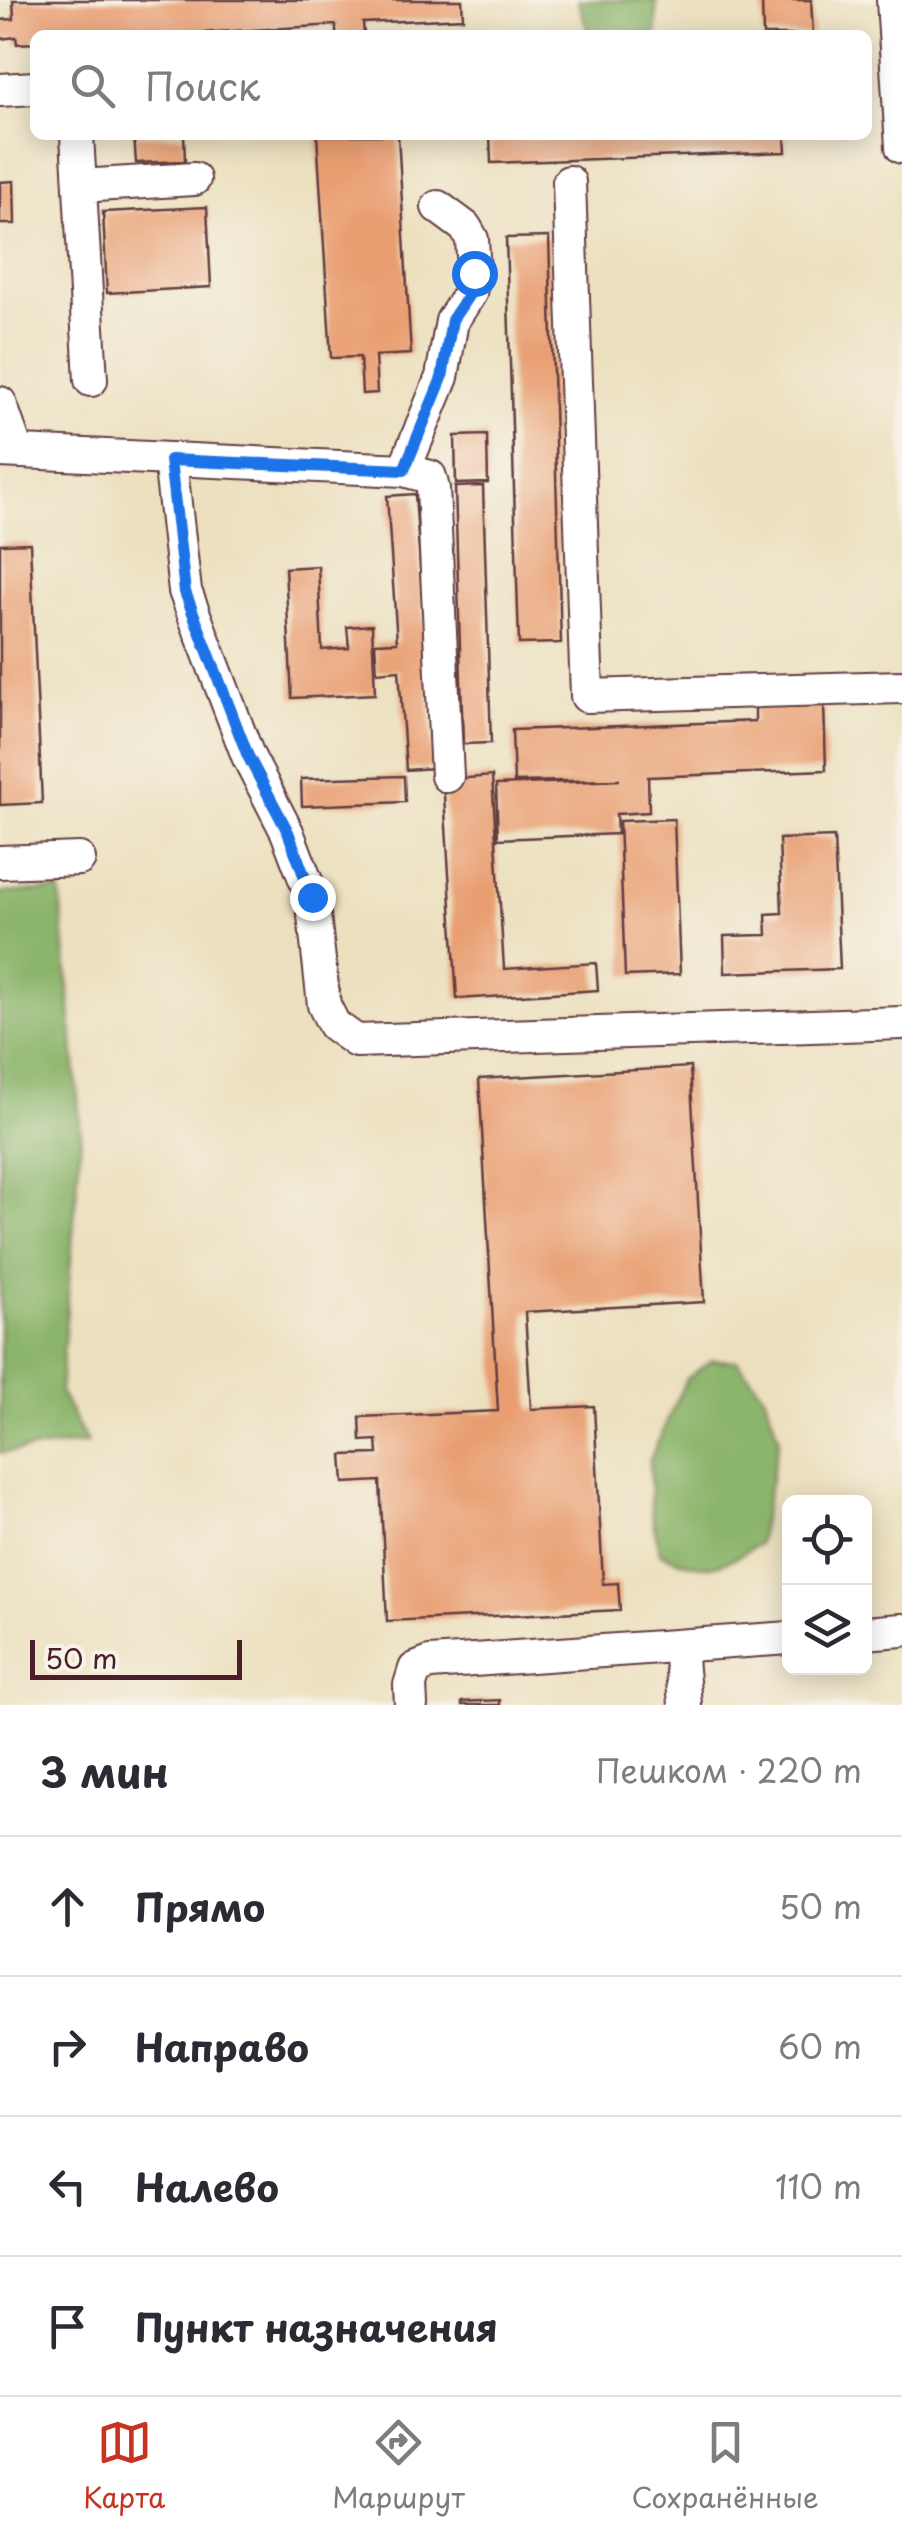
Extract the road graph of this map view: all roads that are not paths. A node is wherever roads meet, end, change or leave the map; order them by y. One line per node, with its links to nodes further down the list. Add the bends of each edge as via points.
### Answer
1 (893, 0): 5 (street)
2 (30, 88): 3 (street)
3 (0, 90)
4 (77, 140): 8 (street)
5 (902, 147)
6 (194, 178): 8 (street)
7 (568, 182): 15 (street, via 587,696)
8 (80, 186): 10 (street)
9 (438, 207): 14 (street, via 472,239 474,273 452,320 442,378)
10 (91, 380)
11 (0, 404): 12 (street)
12 (8, 451): 13 (street)
13 (170, 460): 14 (street); 19 (street, via 185,592 312,897 324,1005 334,1025 356,1041)
14 (404, 470): 16 (street, via 430,477 433,489)
15 (902, 687)
16 (447, 776)
17 (79, 859): 18 (street)
18 (0, 862)
19 (902, 1024)
20 (902, 1630): 21 (street)
21 (872, 1632)
22 (782, 1639): 23 (street)
23 (680, 1646): 24 (street, via 430,1663 414,1669); 25 (street)
24 (411, 1705)
25 (684, 1705)

